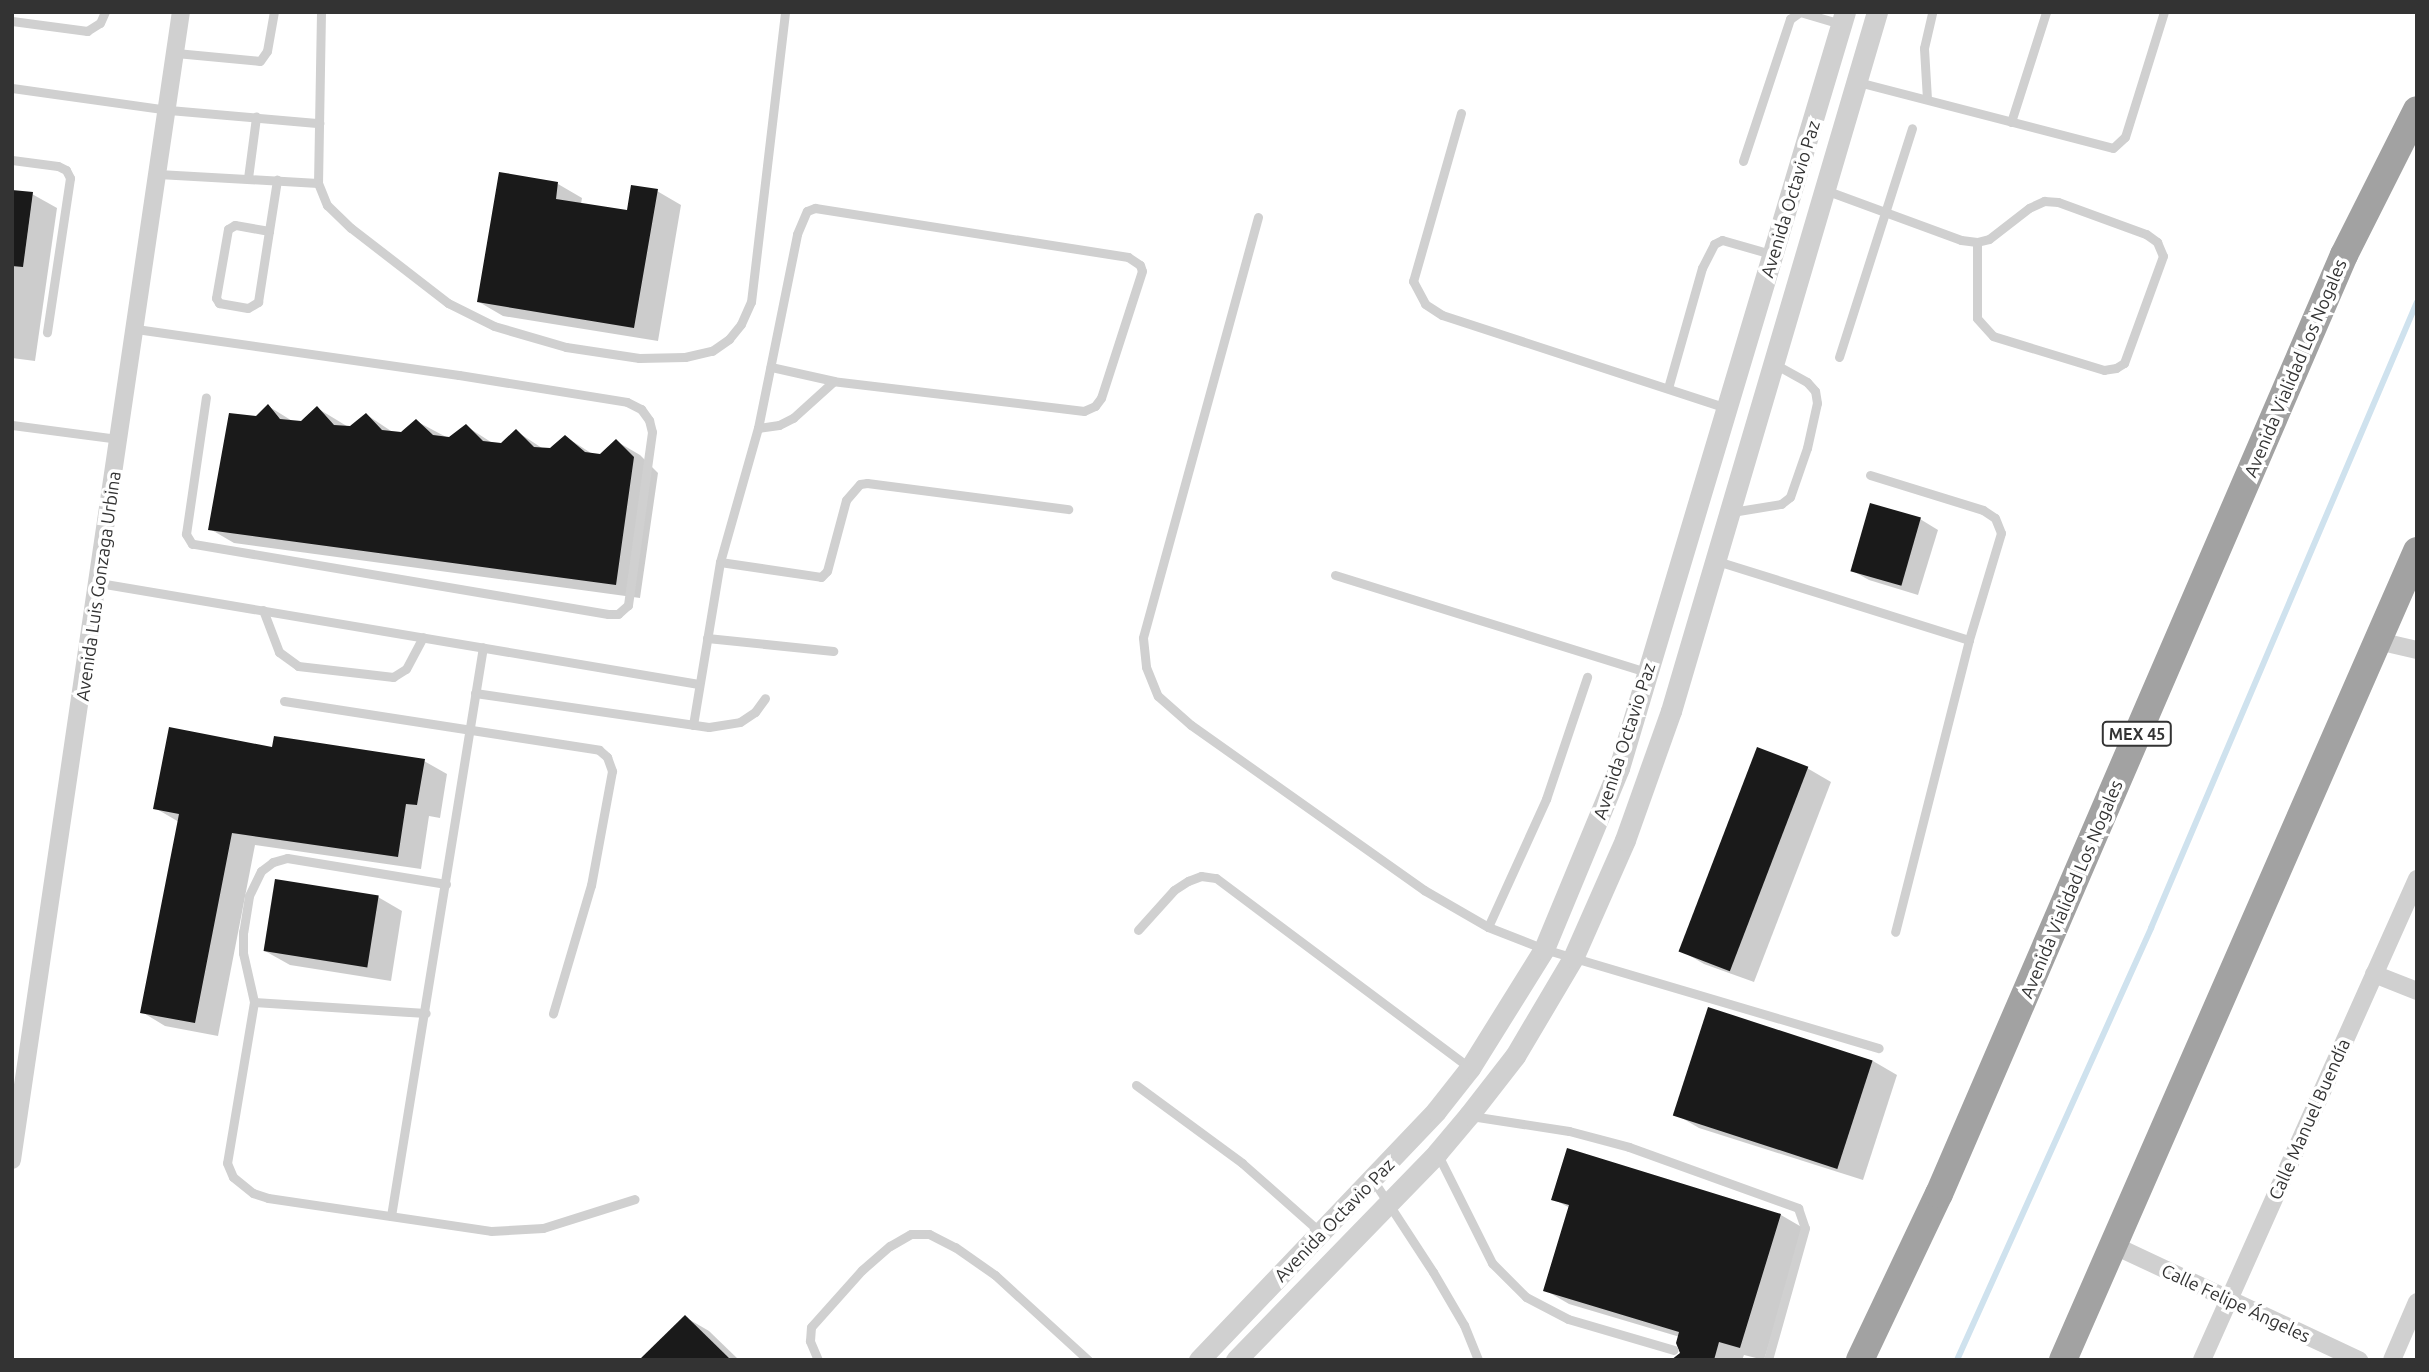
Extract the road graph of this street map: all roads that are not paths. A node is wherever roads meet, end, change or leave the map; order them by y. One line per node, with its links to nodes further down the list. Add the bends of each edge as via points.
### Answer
1 (105, 12): 11 (lane, via 100,23 87,31)
2 (181, 12): 12 (street, Avenida Luis Gonzaga Urbina)
3 (274, 12): 12 (lane, via 267,51 260,61)
4 (321, 12): 21 (lane)
5 (785, 12): 28 (lane, via 751,302 729,339 712,351 639,358 566,347 494,326 448,303 351,228 327,205)
6 (1877, 12): 13 (street, Avenida Octavio Paz)
7 (1932, 12): 15 (lane, via 1924,48)
8 (2046, 12): 20 (lane)
9 (2164, 12): 20 (lane, via 2125,137 2118,146 2105,148)
10 (1843, 18): 24 (lane, via 1800,12 1790,19); 34 (street, Avenida Octavio Paz)
11 (12, 21)
12 (176, 53): 16 (street, Avenida Luis Gonzaga Urbina)
13 (1856, 81): 15 (lane); 29 (street, Avenida Octavio Paz)
14 (12, 88): 16 (lane)
15 (1927, 99): 20 (lane)
16 (169, 110): 19 (lane); 25 (street, Avenida Luis Gonzaga Urbina)
17 (2417, 110): 104 (highway, Avenida Vialidad Los Nogales / MEX 45, via 2344,254 1939,1194)
18 (1461, 113): 41 (lane, via 1413,281 1425,304 1442,315)
19 (256, 117): 21 (lane); 26 (lane)
20 (2011, 122)
21 (319, 123): 28 (lane)
22 (1912, 128): 30 (lane)
23 (12, 160): 36 (lane, via 58,166 70,178)
24 (1743, 161)
25 (158, 174): 26 (lane); 35 (street, Avenida Luis Gonzaga Urbina)
26 (248, 178): 27 (lane)
27 (276, 180): 28 (lane); 32 (lane)
28 (318, 183)
29 (1825, 190): 30 (lane); 38 (street, Avenida Octavio Paz)
30 (1885, 212): 33 (lane); 37 (lane)
31 (1258, 218): 73 (lane, via 1152,597 1143,638 1146,667 1158,696 1191,725 1424,890)
32 (269, 231): 32 (lane, via 235,225 228,229 216,298 219,303 248,308 258,302)
33 (1977, 242): 33 (lane, via 1977,318 1993,336 2104,370 2124,363 2163,256 2157,242 2058,202 2044,201 1989,239)
34 (1773, 254): 41 (lane, via 1722,240 1714,244 1702,268); 43 (street, Avenida Octavio Paz)
35 (136, 328): 42 (lane, via 484,379 641,408 652,432 628,606 618,614 608,614 192,544 186,534); 46 (street, Avenida Luis Gonzaga Urbina)
36 (47, 332)
37 (1839, 357)
38 (1774, 363): 49 (street, Avenida Octavio Paz); 49 (lane, via 1815,391 1817,403 1807,448 1790,497 1772,506)
39 (771, 367): 40 (lane); 40 (lane, via 797,234 807,211 815,208 1128,257 1140,265 1142,271 1101,398 1084,411); 45 (lane)
40 (834, 381): 45 (lane, via 793,418)
41 (1668, 388): 43 (lane)
42 (205, 397)
43 (1727, 408): 63 (street, Avenida Octavio Paz)
44 (12, 425): 46 (lane)
45 (758, 428): 52 (lane)
46 (119, 439): 54 (street, Avenida Luis Gonzaga Urbina)
47 (1871, 475): 58 (lane, via 1983,510 1995,518 2001,533)
48 (1068, 509): 52 (lane, via 860,484 846,500 827,571 821,577)
49 (1730, 512): 51 (street, Avenida Octavio Paz)
50 (2417, 551): 59 (highway)
51 (1715, 560): 58 (lane); 77 (street, Avenida Octavio Paz, via 1666,724 1625,840)
52 (720, 562): 57 (lane)
53 (1335, 575): 63 (lane)
54 (99, 583): 55 (lane); 88 (street, Avenida Luis Gonzaga Urbina)
55 (263, 610): 56 (lane); 56 (lane, via 279,652 298,666 393,677 406,669)
56 (423, 638): 60 (lane)
57 (707, 638): 62 (lane); 65 (lane)
58 (1969, 640): 75 (lane)
59 (2378, 641): 61 (street); 94 (highway)
60 (483, 648): 65 (lane); 66 (lane)
61 (2417, 650)
62 (833, 651)
63 (1647, 673): 76 (street, Avenida Octavio Paz, via 1619,768)
64 (1587, 677): 73 (lane, via 1546,799)
65 (699, 684): 69 (lane)
66 (475, 693): 69 (lane); 70 (lane)
67 (765, 698): 69 (lane, via 740,722)
68 (284, 701): 70 (lane)
69 (693, 725)
70 (469, 730): 72 (lane); 82 (lane, via 599,750 611,763 591,885)
71 (2417, 879): 78 (street, Calle Manuel Buendía)
72 (446, 884): 80 (lane, via 287,859 273,862 255,882 243,932); 81 (lane)
73 (1488, 927): 76 (lane)
74 (1138, 930): 84 (lane, via 1174,890 1201,876 1216,878)
75 (1895, 932)
76 (1545, 949): 77 (lane); 84 (street, Avenida Octavio Paz)
77 (1573, 958): 83 (lane); 86 (street, Avenida Octavio Paz, via 1515,1056)
78 (2374, 974): 79 (street); 95 (street, Calle Manuel Buendía)
79 (2417, 990)
80 (254, 1002): 81 (lane); 92 (lane, via 228,1163 233,1177 268,1198)
81 (426, 1013): 92 (lane)
82 (553, 1013)
83 (1879, 1048)
84 (1470, 1068): 89 (street, Avenida Octavio Paz)
85 (1136, 1085): 93 (lane, via 1242,1163)
86 (1469, 1115): 87 (street, Avenida Octavio Paz); 103 (lane, via 1618,1144 1798,1208 1805,1228)
87 (1437, 1153): 91 (street, Avenida Octavio Paz); 97 (lane, via 1492,1263 1526,1297 1568,1319)
88 (13, 1155)
89 (1373, 1180): 91 (lane); 93 (street, Avenida Octavio Paz)
90 (635, 1199): 92 (lane, via 579,1218 517,1231)
91 (1388, 1203): 101 (street, Avenida Octavio Paz); 102 (lane, via 1464,1325)
92 (391, 1216)
93 (1321, 1233): 100 (street, Avenida Octavio Paz)
94 (2113, 1245): 95 (street, Calle Felipe Ángeles); 105 (highway)
95 (2228, 1301): 106 (street, Calle Manuel Buendía); 107 (street, Calle Felipe Ángeles)
96 (2417, 1302): 108 (street)
97 (1674, 1350)
98 (818, 1360): 99 (lane, via 810,1341 811,1326 862,1270 911,1234 929,1234 995,1275)
99 (1088, 1360)
100 (1199, 1360)
101 (1237, 1360)
102 (1478, 1360)
103 (1768, 1360)
104 (1860, 1360)
105 (2063, 1360)
106 (2202, 1360)
107 (2359, 1360)
108 (2392, 1360)

